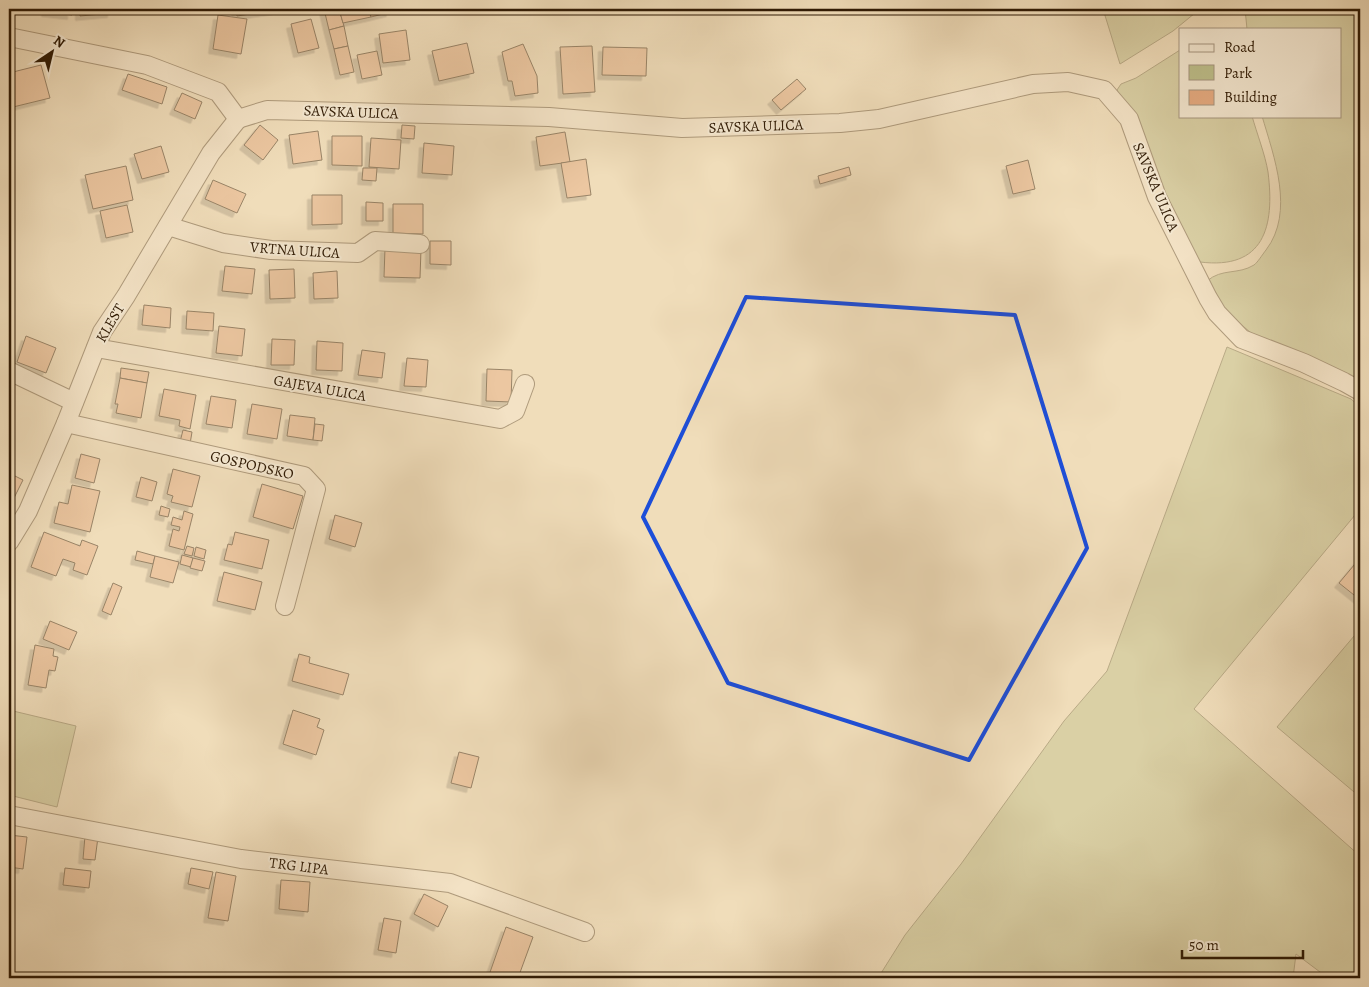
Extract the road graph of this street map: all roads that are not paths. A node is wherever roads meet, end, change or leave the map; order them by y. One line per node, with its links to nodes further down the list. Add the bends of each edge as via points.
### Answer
1 (9, 38): 2 (street, via 147,65 218,92)
2 (238, 119): 3 (street, KLEST, via 211,153); 8 (street, SAVSKA ULICA, via 267,110 549,117 682,128 810,124 879,119 1033,84 1068,82 1104,90 1129,119 1157,197 1217,312 1242,339 1304,363)
3 (168, 226): 4 (street, VRTNA ULICA, via 222,243 271,250 358,254 375,241); 5 (street, KLEST, via 102,332)
4 (420, 244)
5 (96, 348): 7 (street, GAJEVA ULICA, via 500,419 515,412); 9 (street, KLEST)
6 (9, 371): 9 (street)
7 (525, 384)
8 (1360, 391)
9 (74, 402): 10 (street, KLEST)
10 (66, 423): 11 (street, KLEST, via 28,511); 12 (street, GOSPODSKO, via 304,476 316,489)
11 (9, 542)
12 (285, 606)
13 (9, 815): 14 (street, TRG LIPA, via 241,859 450,883)
14 (585, 932)

